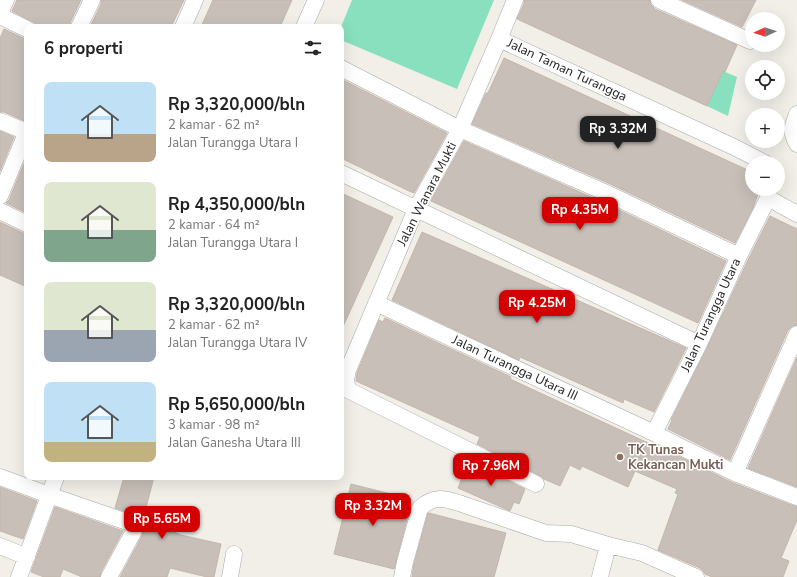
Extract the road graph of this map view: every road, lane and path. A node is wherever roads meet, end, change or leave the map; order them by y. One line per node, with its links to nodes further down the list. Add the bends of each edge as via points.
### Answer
1 (6, 0): 7 (street)
2 (92, 0): 9 (street)
3 (195, 0): 10 (street)
4 (316, 0): 11 (street)
5 (515, 0): 13 (street, Jalan Wanara Mukti)
6 (659, 0): 14 (street)
7 (0, 13)
8 (0, 16): 12 (street)
9 (80, 24)
10 (184, 24)
11 (305, 24)
12 (24, 28)
13 (499, 39): 18 (street, Jalan Wanara Mukti); 22 (street, Jalan Taman Turangga)
14 (745, 39)
15 (344, 70): 18 (street)
16 (797, 114): 21 (street, via 792,128)
17 (0, 121): 19 (street)
18 (460, 129): 27 (street, Jalan Wanara Mukti); 31 (street, via 602,191)
19 (24, 131)
20 (24, 139): 24 (street)
21 (797, 144)
22 (751, 156)
23 (344, 174): 27 (street)
24 (0, 196)
25 (767, 196): 31 (street, Jalan Turangga Utara)
26 (772, 196): 29 (street)
27 (416, 209): 32 (street, Jalan Wanara Mukti); 34 (street)
28 (0, 211): 30 (street)
29 (797, 214)
30 (24, 223)
31 (739, 256): 34 (street, Jalan Turangga Utara)
32 (376, 303): 35 (street, Jalan Turangga Utara III); 39 (street, Jalan Wanara Mukti, via 348,370 348,390)
33 (797, 334): 36 (street)
34 (699, 344): 35 (street, Jalan Turangga Utara)
35 (654, 433): 36 (street, Jalan Turangga Utara III)
36 (735, 473): 41 (street, Jalan Turangga Utara III)
37 (0, 477): 40 (street)
38 (55, 480): 40 (street)
39 (536, 484)
40 (49, 495): 45 (street); 47 (street, via 133,526 134,531)
41 (797, 496)
42 (608, 545): 49 (street, via 571,534 546,533 447,499 437,499 420,508); 50 (street); 51 (street, via 642,553)
43 (0, 546): 45 (street)
44 (234, 554): 48 (street)
45 (27, 557): 46 (street)
46 (19, 577)
47 (110, 577)
48 (230, 577)
49 (402, 577)
50 (600, 577)
51 (696, 577)

